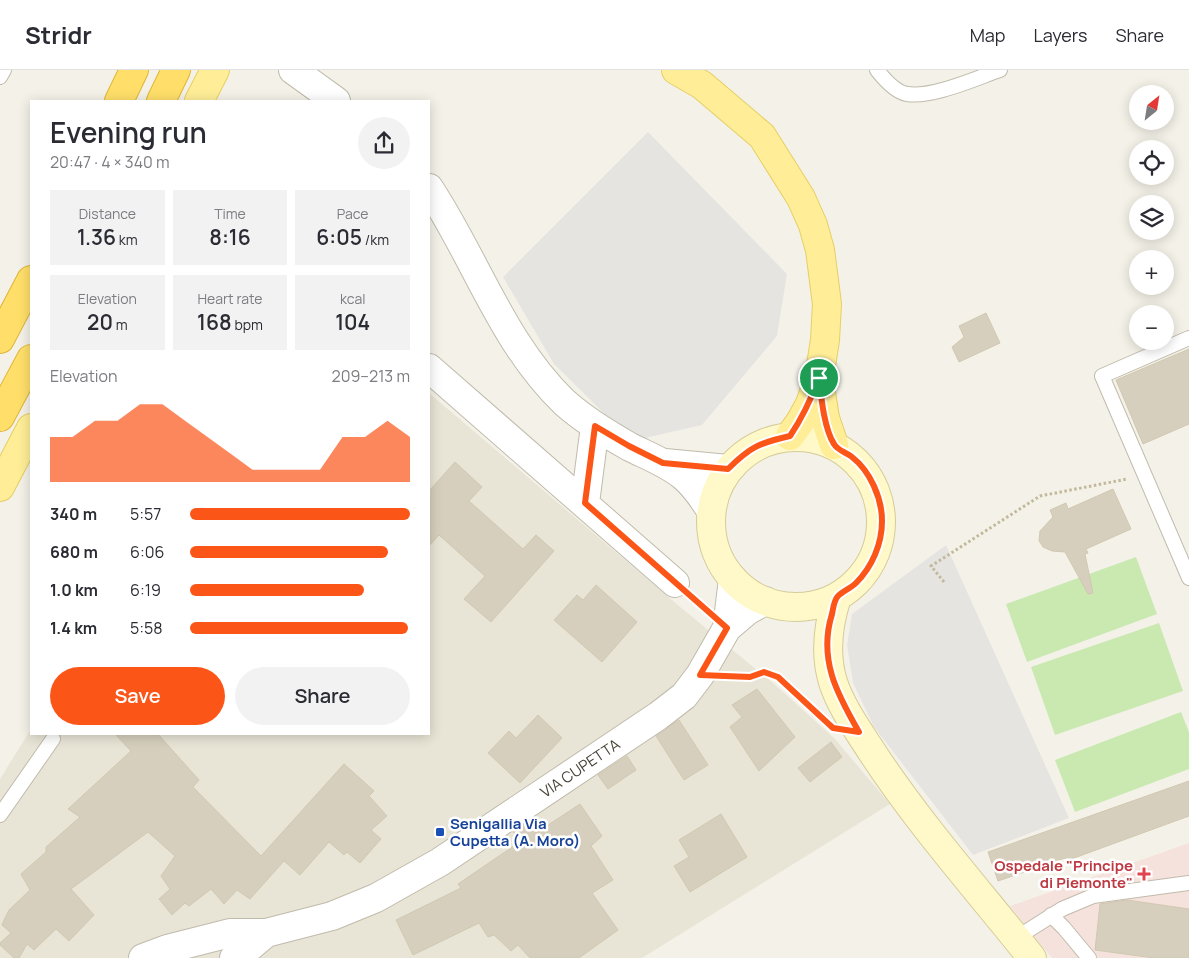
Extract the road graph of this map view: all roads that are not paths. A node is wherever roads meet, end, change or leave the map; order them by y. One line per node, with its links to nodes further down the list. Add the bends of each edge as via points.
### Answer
1 (4, 70): 9 (lane)
2 (134, 70): 10 (highway)
3 (176, 70): 11 (highway)
4 (215, 70): 12 (main road)
5 (293, 70): 13 (street)
6 (676, 70): 20 (main road, via 702,85 762,136 801,198 813,225 825,277 825,340)
7 (877, 70): 8 (lane, via 905,94 927,94)
8 (1000, 70)
9 (0, 77)
10 (119, 100)
11 (162, 100)
12 (200, 100)
13 (335, 100)
14 (430, 190): 22 (street, via 510,336 540,376)
15 (30, 282): 17 (highway)
16 (1189, 338): 31 (lane, via 1102,376)
17 (0, 339)
18 (30, 361): 21 (highway)
19 (430, 369): 29 (street)
20 (819, 378): 24 (main road, via 810,404); 25 (main road, via 825,418)
21 (0, 417)
22 (595, 426): 26 (street); 29 (street)
23 (30, 430): 28 (main road)
24 (790, 436): 25 (street, via 820,439); 27 (street, via 766,441 745,453)
25 (834, 445): 34 (street, via 853,458 868,476 878,497 882,520 879,543 870,565 856,583)
26 (663, 463): 27 (street); 30 (street, via 683,476)
27 (728, 469): 30 (street, via 714,496)
28 (0, 487)
29 (585, 503): 33 (street)
30 (711, 511): 32 (street, via 714,548)
31 (1189, 578)
32 (733, 579): 35 (street); 37 (street, VIA CUPETTA)
33 (675, 583)
34 (837, 597): 36 (street, via 814,606); 38 (street)
35 (765, 601): 36 (street); 37 (street, VIA CUPETTA)
36 (801, 607): 38 (street)
37 (727, 628): 43 (street, VIA CUPETTA, via 684,696 440,862 376,898 332,916)
38 (827, 647): 44 (street, via 833,682 859,732 896,788)
39 (53, 739): 40 (lane)
40 (0, 815)
41 (1189, 883): 42 (lane, via 1093,896)
42 (1051, 915): 44 (lane); 47 (lane)
43 (266, 933): 45 (street, VIA CUPETTA, via 230,933); 46 (street, VIA CUPETTA)
44 (1024, 948)
45 (160, 955)
46 (234, 958)
47 (1089, 958)

